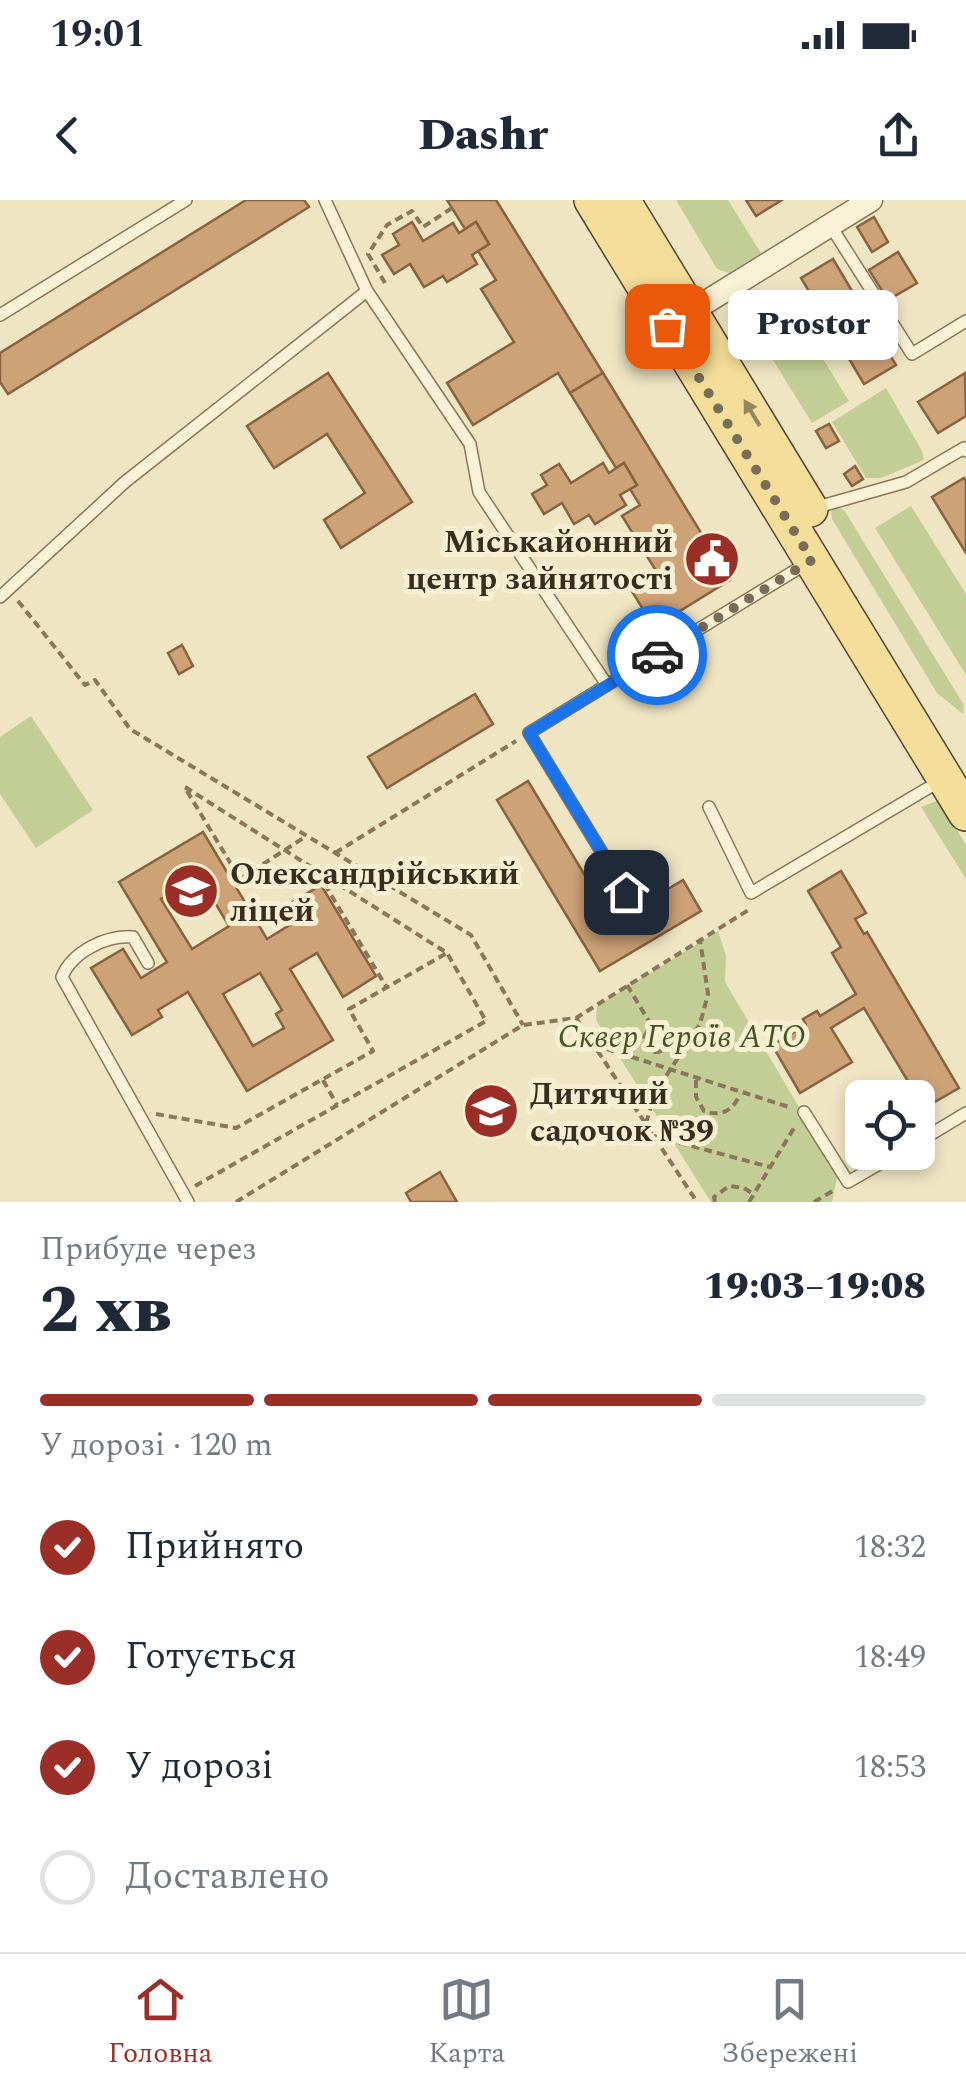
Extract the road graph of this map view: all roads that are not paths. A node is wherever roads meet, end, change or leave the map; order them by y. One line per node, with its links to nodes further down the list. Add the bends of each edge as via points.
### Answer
1 (186, 200): 8 (lane)
2 (325, 200): 7 (lane)
3 (592, 200): 9 (main road)
4 (622, 200): 9 (main road)
5 (872, 200): 6 (street)
6 (838, 213): 9 (street); 10 (lane, via 912,354)
7 (367, 291): 14 (lane, via 125,482); 15 (lane, via 470,444 479,492)
8 (0, 315)
9 (678, 319): 12 (main road, one-way to 9); 13 (main road)
10 (966, 321)
11 (966, 451): 12 (lane, via 906,482)
12 (810, 510): 16 (main road)
13 (812, 560): 15 (lane); 16 (main road)
14 (0, 597)
15 (607, 686): 19 (lane, via 529,733 626,892)
16 (955, 772): 17 (lane, via 751,893); 18 (main road)
17 (709, 807)
18 (966, 813)
19 (651, 876)
20 (148, 963): 25 (lane, via 132,937 114,936 68,962 62,978)
21 (804, 1112): 24 (lane, via 848,1182)
22 (966, 1112): 23 (lane)
23 (935, 1131)
24 (869, 1170)
25 (185, 1198)

